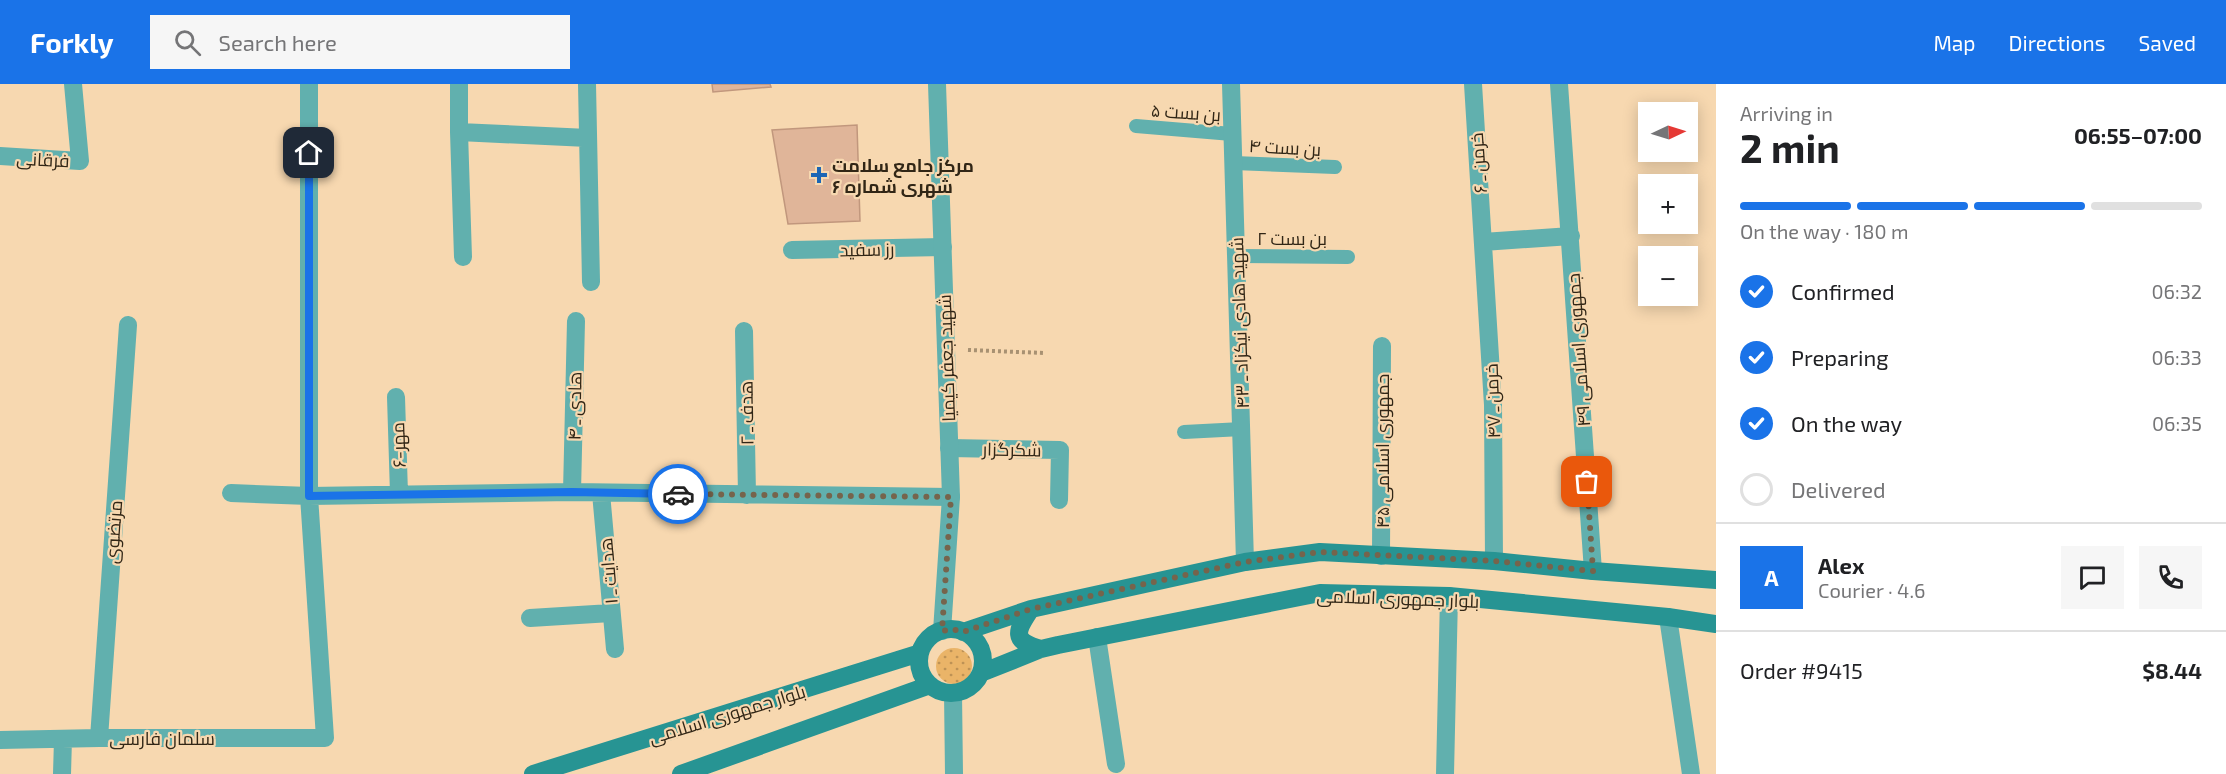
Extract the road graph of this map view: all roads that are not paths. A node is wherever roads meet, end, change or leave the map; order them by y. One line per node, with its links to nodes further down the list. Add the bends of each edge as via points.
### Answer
1 (73, 84): 13 (street, فرقانی, via 80,161)
2 (309, 84): 37 (street)
3 (459, 84): 10 (street)
4 (587, 84): 12 (street)
5 (937, 84): 18 (street, شهید جعفر کیمیا)
6 (1231, 84): 11 (street, شهید هادی نیکزاد ـ ۴۳)
7 (1473, 84): 17 (street, خرمن ـ ۶)
8 (1559, 84): 16 (street, جمهوری اسلامی ۴۹)
9 (1136, 126): 11 (lane, بن بست ۵)
10 (459, 132): 12 (street); 21 (street)
11 (1232, 134): 14 (street, شهید هادی نیکزاد ـ ۴۳)
12 (588, 138): 23 (street)
13 (0, 156)
14 (1234, 163): 15 (lane, بن بست ۴); 20 (street, شهید هادی نیکزاد ـ ۴۳)
15 (1335, 167)
16 (1571, 236): 17 (street); 43 (street, جمهوری اسلامی ۴۹)
17 (1483, 242): 41 (street, خرمن ـ ۴۷, via 1493,405)
18 (943, 247): 19 (street, رز سفید); 31 (street, شهید جعفر کیمیا)
19 (792, 250)
20 (1236, 256): 22 (lane, بن بست ۲); 29 (street, شهید هادی نیکزاد ـ ۴۳)
21 (463, 257)
22 (1348, 257)
23 (591, 282)
24 (576, 321): 32 (street, هادی ـ ۴)
25 (128, 325): 60 (street, مرتضوی)
26 (744, 331): 36 (street, هدف ـ ۲)
27 (1382, 346): 40 (street, جمهوری اسلامی ۴۵)
28 (396, 397): 34 (street, مهر-۶)
29 (1242, 429): 30 (lane); 42 (street, شهید هادی نیکزاد ـ ۴۳)
30 (1184, 432)
31 (949, 448): 38 (street, شهید جعفر کیمیا); 39 (street, شکرگزار, via 1060,450)
32 (572, 492): 34 (street); 35 (street)
33 (231, 493): 37 (street)
34 (399, 494): 37 (street)
35 (601, 494): 36 (street); 47 (street, هدایت ـ ۱)
36 (747, 495): 38 (street)
37 (309, 496): 60 (street, سلمان فارسی, via 325,738)
38 (951, 497): 51 (street, شهید جعفر کیمیا)
39 (1059, 500)
40 (1381, 556): 41 (main road); 42 (main road, via 1320,552)
41 (1494, 561): 43 (main road)
42 (1245, 562): 46 (main road)
43 (1593, 571): 44 (main road)
44 (1716, 580)
45 (1449, 597): 48 (main road, بلوار جمهوری اسلامی); 53 (main road, بلوار جمهوری اسلامی, via 1320,593); 68 (street)
46 (1031, 609): 52 (main road); 55 (main road, via 1018,631 1026,645)
47 (611, 613): 49 (street); 54 (street, هدایت ـ ۱)
48 (1668, 617): 50 (main road, بلوار جمهوری اسلامی); 69 (street)
49 (530, 618)
50 (1716, 624)
51 (942, 631): 52 (main road); 56 (main road, via 932,636)
52 (963, 632): 57 (main road, via 981,648)
53 (1097, 637): 55 (main road, بلوار جمهوری اسلامی); 63 (street)
54 (615, 649)
55 (1041, 649): 57 (main road, بلوار جمهوری اسلامی)
56 (920, 653): 58 (main road, via 921,671); 65 (main road, بلوار جمهوری اسلامی)
57 (981, 673): 59 (main road, via 970,687)
58 (930, 685): 59 (main road); 66 (main road, بلوار جمهوری اسلامی)
59 (953, 693): 67 (street)
60 (99, 738): 61 (street, سلمان فارسی)
61 (63, 739): 62 (street, سلمان فارسی); 64 (street)
62 (0, 740)
63 (1116, 764)
64 (62, 774)
65 (533, 774)
66 (681, 774)
67 (954, 774)
68 (1446, 774)
69 (1691, 774)

